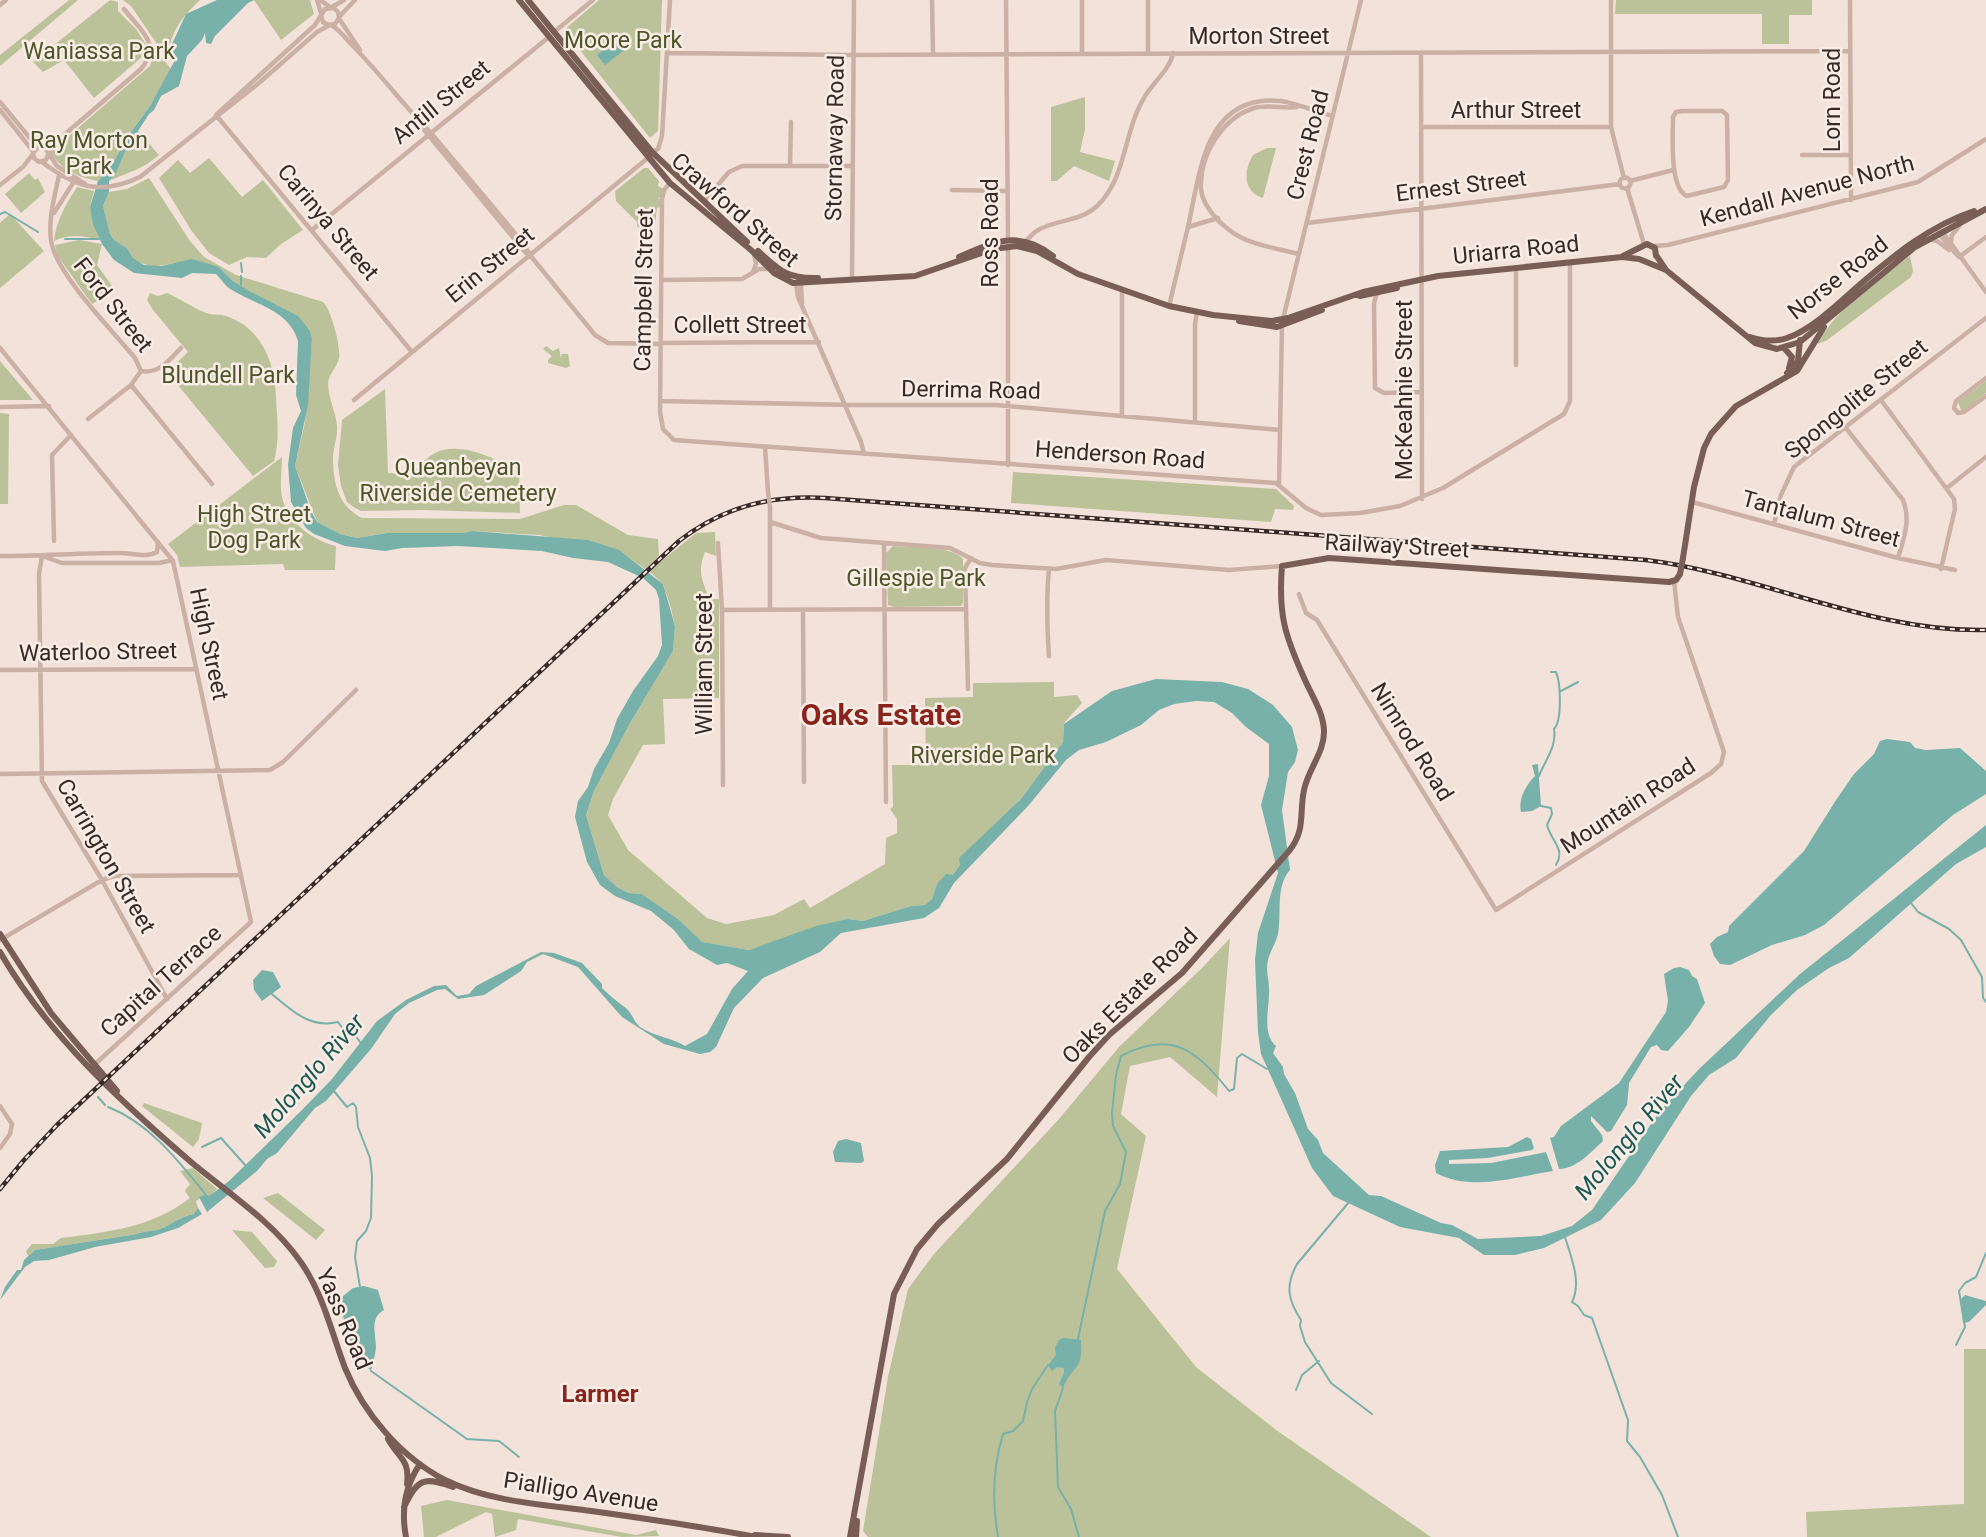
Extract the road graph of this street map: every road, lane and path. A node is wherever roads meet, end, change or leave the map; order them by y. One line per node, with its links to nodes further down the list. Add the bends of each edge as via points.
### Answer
1 (6, 0): 17 (street)
2 (319, 0): 18 (street); 20 (street)
3 (344, 0): 18 (street)
4 (355, 0): 21 (street)
5 (519, 0): 23 (main road, Crawford Street)
6 (528, 0): 23 (main road, Crawford Street)
7 (593, 0): 23 (street, Antill Street)
8 (670, 0): 26 (street)
9 (854, 0): 35 (street, Stornaway Road)
10 (932, 0): 31 (street)
11 (1006, 0): 32 (street, Ross Road)
12 (1082, 0): 27 (street)
13 (1148, 0): 33 (street)
14 (1361, 0): 28 (street, Crest Road)
15 (1611, 0): 25 (street)
16 (1850, 0): 24 (street, Lorn Road)
17 (0, 5)
18 (331, 7): 20 (street); 21 (street)
19 (124, 9): 50 (street, via 150,43 148,61)
20 (321, 14): 22 (street, via 324,23); 36 (street)
21 (339, 17): 22 (street); 30 (street, Collett Street)
22 (331, 25): 30 (street, Collett Street); 37 (street)
23 (552, 34): 48 (street, Antill Street); 54 (main road, Crawford Street)
24 (1850, 51): 25 (street, Morton Street); 56 (street, Lorn Road)
25 (1611, 52): 29 (street, Morton Street); 47 (street)
26 (669, 53): 35 (street, Morton Street); 54 (street, via 662,141)
27 (1082, 53): 32 (street, Morton Street); 33 (street, Morton Street)
28 (1348, 53): 29 (street, Morton Street); 34 (street, Morton Street); 44 (street, Crest Road)
29 (1421, 53): 46 (street, McKeahnie Street)
30 (362, 54): 48 (street, Collett Street)
31 (933, 54): 32 (street, Morton Street); 35 (street, Morton Street)
32 (1006, 54): 74 (street, Ross Road)
33 (1148, 54): 34 (street, Morton Street)
34 (1173, 54): 90 (street, via 1138,108 1110,192 1085,215)
35 (853, 55): 59 (street, Stornaway Road)
36 (276, 58): 37 (street); 39 (street)
37 (272, 72): 38 (street)
38 (259, 83): 39 (street); 43 (street)
39 (246, 86): 43 (street)
40 (0, 102): 51 (street)
41 (1297, 107): 44 (street); 71 (street, via 1262,107 1227,124 1210,149); 75 (street, via 1267,101 1229,117 1206,146)
42 (0, 110): 52 (street)
43 (216, 115): 70 (street, via 140,177 111,186); 89 (street, Carinya Street)
44 (1334, 116): 85 (street, Crest Road)
45 (791, 122): 58 (street)
46 (1421, 127): 47 (street, Arthur Street); 80 (street, McKeahnie Street)
47 (1611, 127): 64 (street)
48 (429, 134): 89 (street, Antill Street); 103 (street, Collett Street)
49 (1986, 139): 76 (street, Kendall Avenue North, via 1917,182)
50 (57, 141): 51 (street); 53 (street)
51 (40, 147): 52 (street); 53 (street, via 46,148)
52 (33, 153): 57 (street); 60 (street)
53 (48, 155): 57 (street); 62 (street)
54 (651, 155): 67 (main road, Crawford Street); 77 (main road, Crawford Street); 103 (street, Erin Street)
55 (1802, 155): 56 (street)
56 (1850, 155): 76 (street, Lorn Road)
57 (41, 162): 60 (street); 63 (street)
58 (790, 166): 59 (street); 77 (street, via 735,169)
59 (853, 166): 115 (street, Stornaway Road)
60 (23, 167): 69 (street)
61 (1674, 170): 61 (street, via 1675,114 1726,113 1727,185 1684,196); 65 (street)
62 (66, 173): 66 (street); 70 (street)
63 (59, 175): 66 (street); 83 (street, Ford Street)
64 (1624, 178): 65 (street); 68 (street)
65 (1630, 181): 72 (street)
66 (73, 183): 70 (street); 83 (street)
67 (670, 183): 78 (main road, Crawford Street); 116 (street, Campbell Street, via 663,194)
68 (1620, 184): 72 (street); 80 (street, Ernest Street)
69 (0, 185)
70 (89, 186)
71 (1201, 188): 75 (street); 82 (street, via 1206,204)
72 (1627, 188): 95 (street)
73 (952, 190): 74 (street)
74 (1007, 191): 94 (street, Ross Road)
75 (1196, 197): 86 (street)
76 (1851, 200): 97 (street, Kendall Avenue North)
77 (704, 201): 78 (main road); 118 (main road, Crawford Street)
78 (698, 207): 100 (main road, Crawford Street)
79 (1986, 208): 81 (main road, Norse Road); 88 (main road, Norse Road, via 1947,221)
80 (1421, 209): 85 (street, Ernest Street); 117 (street, McKeahnie Street)
81 (1975, 215): 88 (main road, Norse Road); 96 (street, via 1956,229)
82 (1218, 218): 84 (street); 87 (street)
83 (51, 221): 145 (street, Ford Street, via 51,241 60,266)
84 (1203, 223): 86 (street); 87 (street)
85 (1307, 223): 102 (street, Crest Road)
86 (1188, 226): 128 (street)
87 (1225, 227): 102 (street, via 1249,241)
88 (1938, 229): 92 (main road, Norse Road); 96 (street); 105 (street); 130 (main road, Norse Road, via 1899,252)
89 (312, 230): 142 (street, Carinya Street)
90 (1037, 231): 93 (street); 98 (street)
91 (1986, 237): 105 (street)
92 (1927, 239): 105 (street); 126 (main road, Norse Road)
93 (1023, 241): 94 (main road, Uriarra Road); 98 (main road, Uriarra Road)
94 (1008, 243): 112 (main road, Uriarra Road, via 1034,250); 115 (main road, Uriarra Road, via 919,275); 156 (street, Ross Road)
95 (1644, 244): 99 (main road); 101 (main road)
96 (1952, 244): 105 (street)
97 (1668, 245): 99 (street, Kendall Avenue North); 104 (street, Kendall Avenue North)
98 (1039, 246): 112 (main road, Uriarra Road)
99 (1653, 246): 104 (main road)
100 (751, 250): 111 (main road, Crawford Street); 114 (street, via 756,261)
101 (1637, 250): 106 (main road, Uriarra Road); 107 (main road)
102 (1299, 254): 124 (street, Crest Road)
103 (530, 255): 138 (street, Collett Street, via 600,339 612,344); 142 (street, Erin Street)
104 (1656, 255): 109 (main road); 113 (main road)
105 (1956, 255): 120 (street)
106 (1622, 257): 107 (main road, Uriarra Road); 108 (main road, Uriarra Road)
107 (1639, 259): 109 (main road)
108 (1570, 262): 110 (main road, Uriarra Road); 172 (street, via 1569,408 1518,444)
109 (1648, 263): 113 (main road)
110 (1516, 267): 117 (main road, Uriarra Road); 144 (street)
111 (771, 270): 114 (street); 118 (main road, Crawford Street, via 782,279)
112 (1069, 270): 119 (main road, Uriarra Road)
113 (1666, 270): 134 (main road)
114 (752, 273): 116 (street, via 738,279)
115 (855, 276): 118 (main road, Uriarra Road)
116 (662, 280): 138 (street, Campbell Street)
117 (1418, 281): 121 (main road, Uriarra Road); 123 (main road, Uriarra Road); 150 (street, McKeahnie Street)
118 (799, 282): 136 (street, Crawford Street, via 797,296)
119 (1122, 289): 128 (main road, Uriarra Road); 159 (street)
120 (1986, 292)
121 (1379, 293): 122 (main road, Uriarra Road); 127 (street)
122 (1364, 295): 123 (main road, Uriarra Road); 127 (street)
123 (1347, 298): 125 (main road, Uriarra Road)
124 (1288, 299): 131 (street, via 1291,311); 133 (street, Crest Road)
125 (1334, 303): 131 (main road, Uriarra Road); 133 (main road, Uriarra Road)
126 (1847, 303): 137 (main road, Norse Road); 143 (main road, via 1820,331)
127 (1374, 304): 150 (street, via 1377,390)
128 (1170, 306): 129 (main road, Uriarra Road)
129 (1197, 312): 133 (main road, Uriarra Road); 161 (street)
130 (1829, 312): 135 (main road, Norse Road, via 1789,337); 137 (main road, via 1804,332)
131 (1300, 314): 133 (main road, Uriarra Road)
132 (1986, 318): 153 (street, Spongolite Street)
133 (1282, 323): 163 (street, Crest Road)
134 (1741, 333): 135 (main road, Norse Road); 141 (main road, Norse Road, via 1760,346)
135 (1757, 339): 137 (main road, via 1774,344)
136 (819, 342): 138 (street, Collett Street); 155 (street, Crawford Street)
137 (1800, 342): 141 (main road, Norse Road); 143 (main road, via 1806,348); 147 (main road, via 1795,366)
138 (661, 344): 154 (street, Campbell Street)
139 (0, 348): 157 (street, High Street)
140 (181, 348): 145 (street, Ford Street, via 162,368)
141 (1783, 348): 147 (main road, via 1792,362)
142 (412, 352): 152 (street, Erin Street)
143 (1805, 357): 149 (main road, via 1795,372)
144 (1516, 365)
145 (141, 371): 148 (street, Ford Street)
146 (1986, 378): 151 (street, via 1957,400 1954,410 1964,412)
147 (1777, 379): 149 (main road)
148 (131, 385): 160 (street, Ford Street); 169 (street)
149 (1769, 385): 173 (main road, via 1736,406 1711,434)
150 (1421, 392): 172 (street, McKeahnie Street)
151 (1986, 396)
152 (354, 400)
153 (1881, 400): 162 (street, Spongolite Street); 171 (street)
154 (660, 401): 155 (street, Derrima Road); 165 (street, Henderson Road, via 663,429 674,440)
155 (846, 405): 156 (street, Derrima Road); 166 (street, Crawford Street)
156 (1008, 405): 159 (street, Derrima Road); 168 (street, Ross Road)
157 (50, 406): 158 (street); 164 (street, High Street)
158 (0, 407)
159 (1122, 415): 161 (street, Derrima Road)
160 (88, 419)
161 (1195, 422): 163 (street, Derrima Road)
162 (1845, 427): 175 (street, Spongolite Street, via 1794,467); 184 (street, via 1907,509 1908,524)
163 (1280, 430): 170 (street, Crest Road)
164 (71, 435): 176 (street, High Street); 177 (street, via 52,455)
165 (765, 447): 166 (street, Henderson Road); 174 (street, bridge)
166 (864, 454): 168 (street, Henderson Road)
167 (1986, 457): 171 (street)
168 (1008, 466): 170 (street, Henderson Road)
169 (212, 484)
170 (1279, 484): 172 (street, via 1306,508 1326,516 1372,512)
171 (1947, 488): 189 (street, via 1955,509)
172 (1422, 499)
173 (1692, 502): 175 (street, Tantalum Street); 191 (main road, bridge, via 1680,574)
174 (770, 522): 179 (street, Railway Street, via 821,538); 196 (street)
175 (1774, 524): 184 (street, Tantalum Street)
176 (156, 538): 180 (street, via 159,547 154,554); 185 (street, High Street)
177 (54, 541)
178 (718, 543): 195 (street, William Street)
179 (884, 543): 183 (street, Railway Street, via 950,548); 193 (street)
180 (127, 553): 182 (street); 186 (street)
181 (0, 556): 182 (street)
182 (42, 556): 186 (street, via 62,563); 201 (street, Carrington Street)
183 (971, 558): 188 (street, Railway Street, via 987,564); 194 (street, via 965,568)
184 (1898, 558): 189 (street, Tantalum Street)
185 (172, 560): 186 (street); 199 (street, High Street)
186 (127, 563)
187 (1282, 566): 188 (street, Railway Street, via 1229,570 1099,560); 191 (main road, Railway Street, via 1320,558 1351,558); 225 (main road, Oaks Estate Road, via 1284,628 1322,716 1324,733 1305,785 1300,832 1289,851 1182,973 1102,1042 1007,1159 917,1249 894,1294)
188 (1049, 569): 198 (street)
189 (1941, 569): 190 (street, Tantalum Street)
190 (1955, 570)
191 (1674, 581): 212 (street, Mountain Road, via 1678,618 1724,752 1721,764)
192 (1299, 594): 212 (street, Nimrod Road, via 1306,613 1317,620)
193 (884, 609): 194 (street); 197 (street); 209 (street)
194 (966, 609): 202 (street)
195 (722, 610): 196 (street); 208 (street, William Street)
196 (770, 610): 197 (street)
197 (803, 610): 207 (street)
198 (1049, 656)
199 (196, 668): 201 (street, Waterloo Street); 204 (street, High Street)
200 (0, 670): 201 (street, Waterloo Street)
201 (40, 670): 206 (street, Carrington Street)
202 (968, 689)
203 (356, 690): 204 (street, via 270,770)
204 (219, 771): 206 (street); 210 (street, High Street)
205 (0, 774): 206 (street)
206 (41, 774): 211 (street, Carrington Street, via 44,788)
207 (804, 782)
208 (723, 785)
209 (886, 802)
210 (240, 875): 211 (street, via 114,876); 213 (street, High Street)
211 (102, 880): 214 (street); 216 (street, Carrington Street)
212 (1496, 910)
213 (251, 922): 216 (street, Capital Terrace)
214 (1, 937): 217 (main road, Yass Road)
215 (0, 952): 217 (main road, Yass Road, via 72,1051)
216 (167, 999): 217 (street, Capital Terrace)
217 (90, 1065): 220 (main road, Yass Road, via 134,1111 285,1241 324,1305 350,1380)
218 (0, 1106): 219 (street, via 12,1124)
219 (0, 1148)
220 (380, 1425): 221 (main road, Yass Road); 222 (main road, via 406,1462)
221 (420, 1464): 222 (main road); 223 (main road, Pialligo Avenue)
222 (406, 1493): 224 (main road)
223 (482, 1494): 224 (main road, via 430,1480 416,1486); 226 (main road, Pialligo Avenue)
224 (404, 1507): 227 (main road)
225 (857, 1512): 230 (main road, Oaks Estate Road); 231 (main road)
226 (743, 1534): 228 (main road, Pialligo Avenue); 229 (main road, Pialligo Avenue)
227 (406, 1537)
228 (756, 1537)
229 (788, 1537)
230 (850, 1537)
231 (858, 1537)

